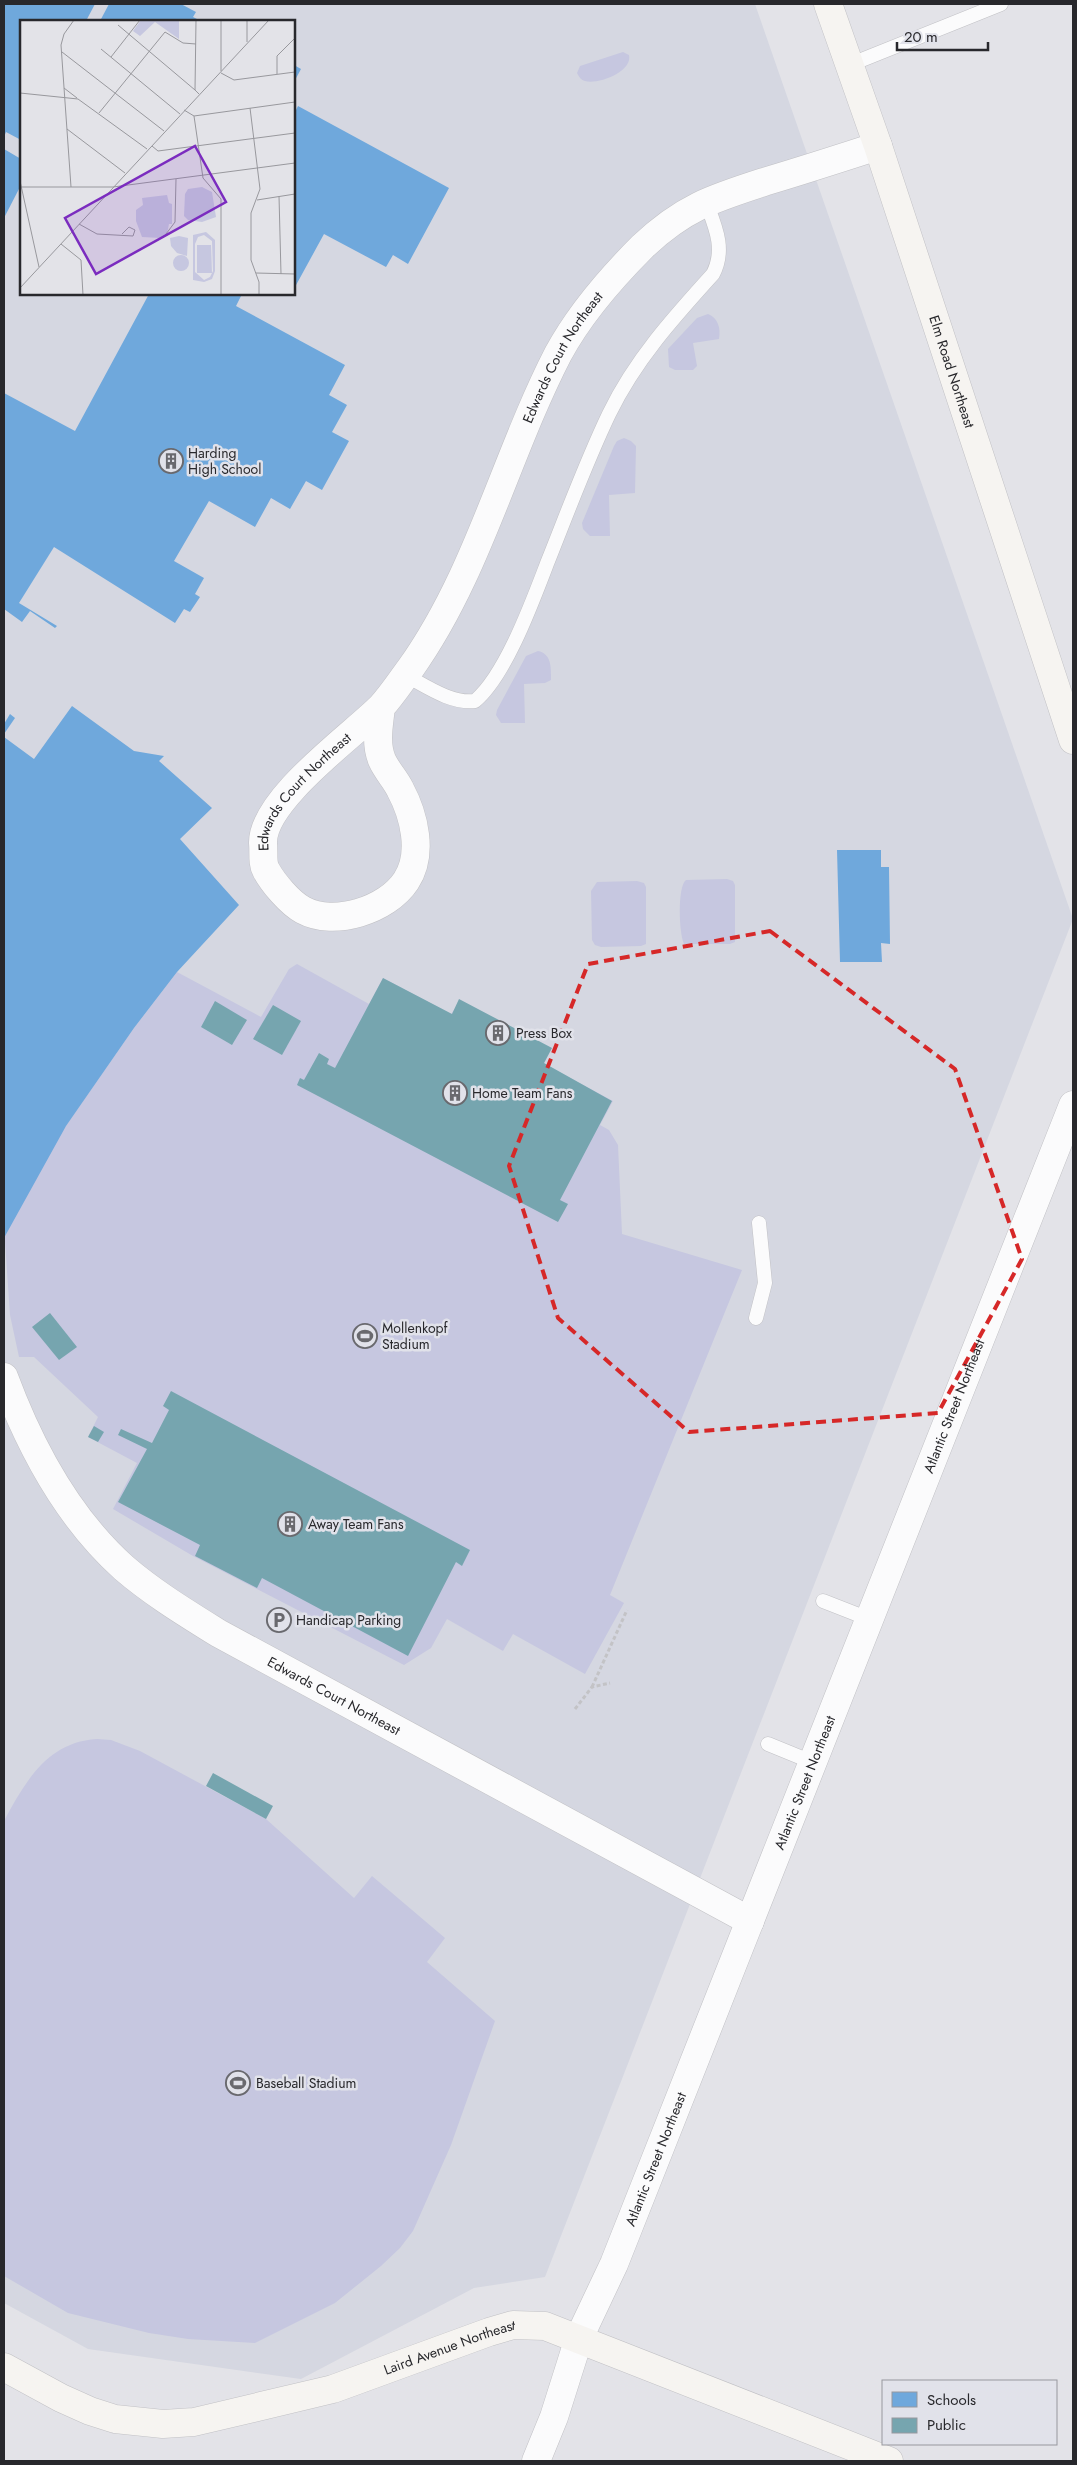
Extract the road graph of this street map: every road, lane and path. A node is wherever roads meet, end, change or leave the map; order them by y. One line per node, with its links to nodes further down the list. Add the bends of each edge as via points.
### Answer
1 (828, 4): 3 (street, Elm Road Northeast)
2 (1001, 4): 3 (lane)
3 (849, 65): 4 (street, Elm Road Northeast)
4 (878, 146): 5 (street, Edwards Court Northeast, via 732,190); 8 (street, Elm Road Northeast)
5 (706, 202): 6 (street, Edwards Court Northeast, via 668,224 641,248 596,298 560,352 453,596 425,648); 6 (lane, via 720,242 718,265 650,346 610,411 530,607 492,682 475,701 466,702)
6 (405, 675): 7 (street, Edwards Court Northeast)
7 (381, 707): 7 (street, Edwards Court Northeast, via 297,783 263,834 264,868 302,910 325,917 358,914 384,902 407,880 414,859 415,827 377,743)
8 (1073, 740)
9 (1073, 1105): 15 (street, Atlantic Street Northeast)
10 (759, 1222): 11 (lane, via 765,1284)
11 (756, 1318)
12 (4, 1377): 21 (street, Edwards Court Northeast, via 21,1421 44,1464 86,1528 125,1568 150,1588 218,1633)
13 (823, 1600): 15 (lane)
14 (627, 1610): 17 (path)
15 (869, 1619): 20 (street, Atlantic Street Northeast)
16 (610, 1683): 17 (path)
17 (592, 1687): 18 (path)
18 (575, 1709)
19 (768, 1744): 20 (lane)
20 (812, 1762): 21 (street, Atlantic Street Northeast)
21 (750, 1921): 22 (street, Atlantic Street Northeast, via 614,2264)
22 (579, 2338): 23 (street, Laird Avenue Northeast, via 546,2326 513,2325 332,2389 194,2422 163,2424 136,2422 90,2411); 24 (street, Atlantic Street Northeast); 25 (street, Laird Avenue Northeast)
23 (4, 2367)
24 (536, 2461)
25 (889, 2461)

